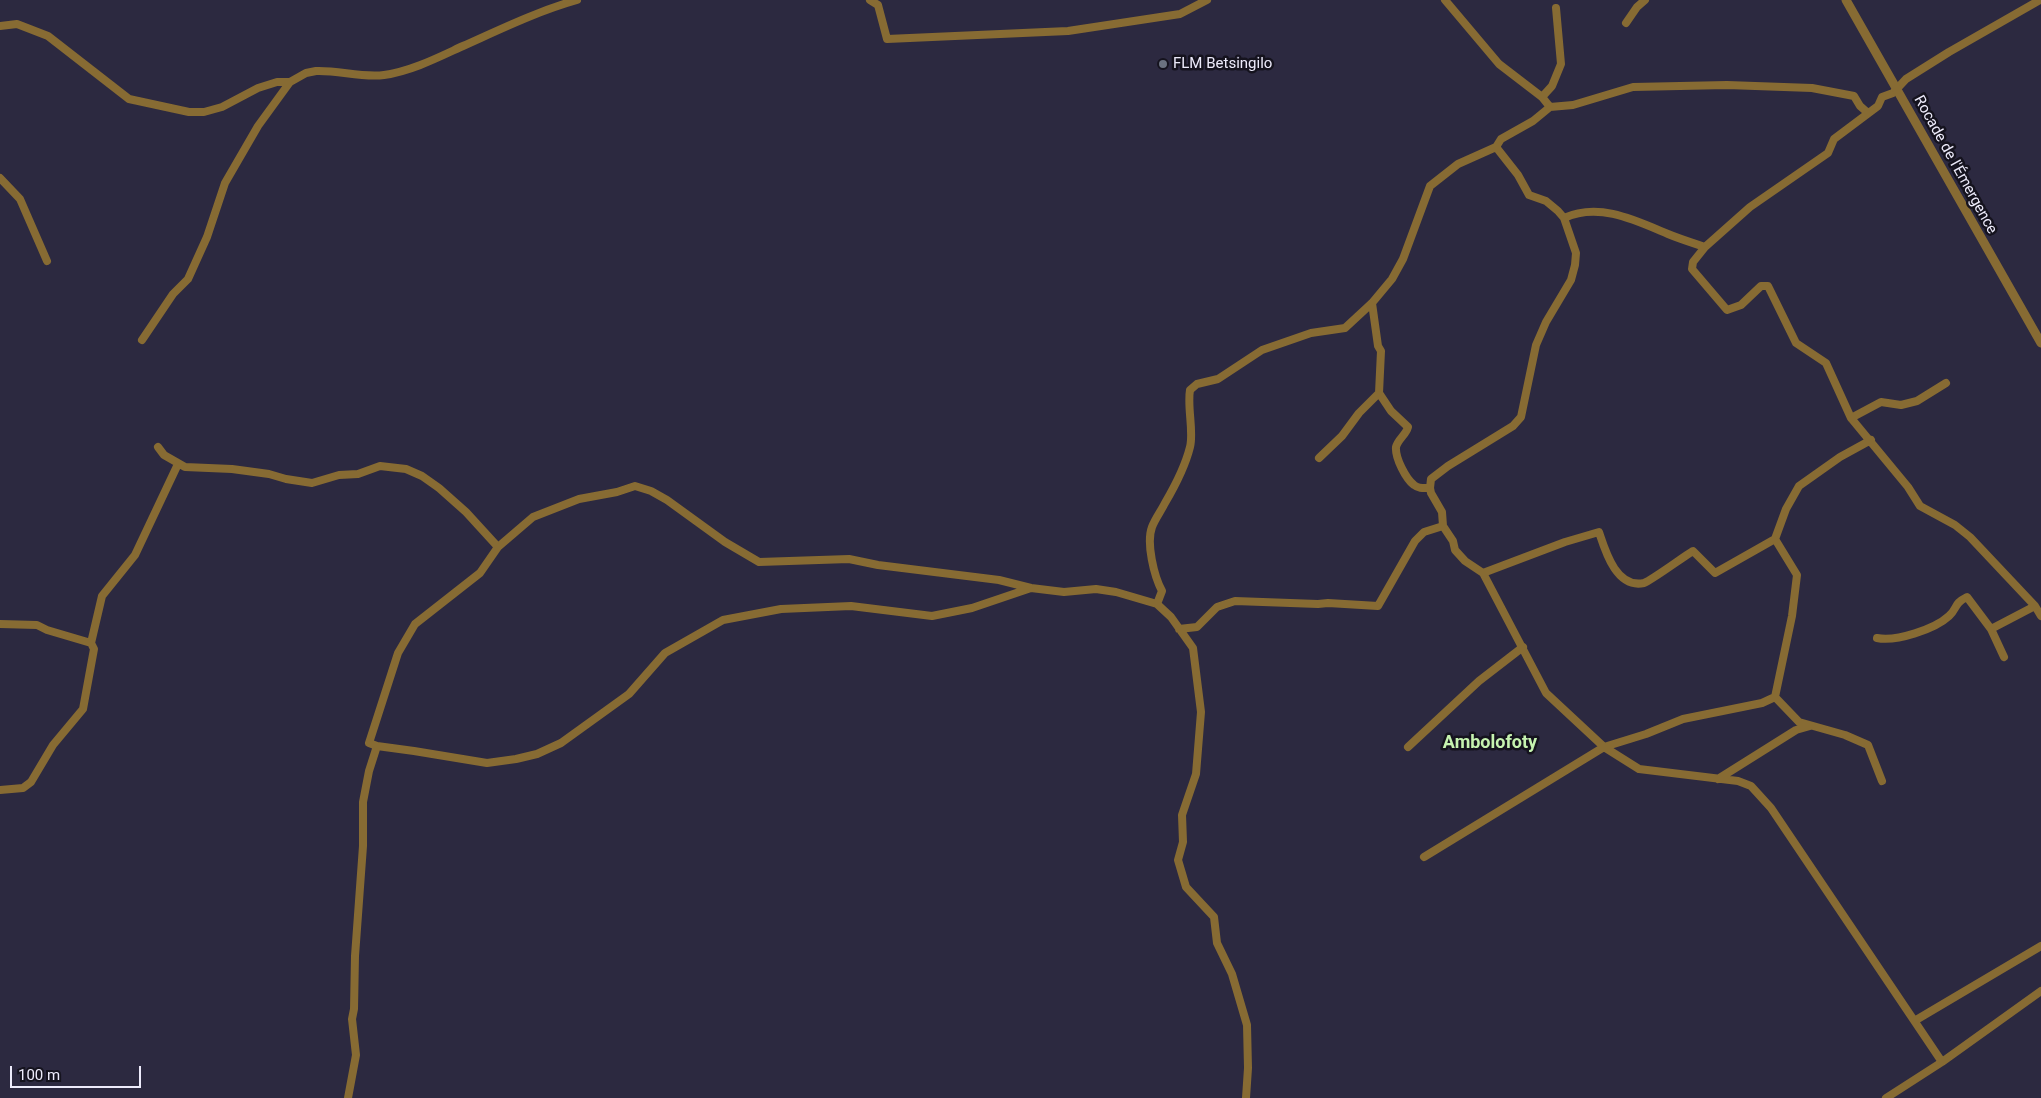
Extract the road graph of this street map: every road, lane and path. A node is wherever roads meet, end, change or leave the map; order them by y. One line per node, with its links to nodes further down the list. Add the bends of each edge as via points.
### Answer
1 (577, 0): 11 (street, via 403,70 384,75 316,71)
2 (870, 0): 3 (street, via 878,5 887,39 1068,31 1180,14)
3 (1207, 0)
4 (1445, 0): 13 (street, via 1499,64)
5 (1645, 0): 9 (street)
6 (1846, 0): 12 (street, Rocade de l'Émergence)
7 (2040, 0): 12 (street, via 1948,52)
8 (1556, 8): 13 (street, via 1561,64 1552,86)
9 (1626, 24)
10 (0, 26): 11 (street, via 17,24 48,36 129,99 183,111 204,112 222,107 258,88)
11 (290, 82): 22 (street, via 258,126 225,183 207,238 188,279 173,294)
12 (1897, 88): 15 (street, via 1882,97 1878,106); 23 (street, Rocade de l'Émergence)
13 (1542, 96): 14 (street)
14 (1550, 108): 15 (street, via 1573,105 1632,87 1727,85 1812,88 1854,96); 16 (street, via 1501,139)
15 (1868, 113): 19 (street, via 1834,139 1828,153 1750,207)
16 (1496, 146): 18 (street, via 1529,195 1546,201); 21 (street, via 1458,164 1430,186 1403,258 1392,280)
17 (0, 178): 20 (street, via 20,199)
18 (1564, 218): 19 (street, via 1586,212 1614,214); 31 (street, via 1576,253 1575,265 1571,280 1536,345 1521,417 1514,426 1431,479)
19 (1705, 248): 26 (street, via 1692,269 1727,310 1741,305 1761,286 1768,286 1796,343 1826,363)
20 (47, 261)
21 (1372, 303): 25 (street, via 1381,351); 37 (street, via 1345,328 1311,333 1262,350 1218,379 1197,384 1190,390 1191,446 1174,487 1151,528 1153,564 1162,590)
22 (142, 340)
23 (2041, 343)
24 (1946, 383): 26 (street, via 1917,401 1901,405 1881,402)
25 (1379, 393): 29 (street); 31 (street, via 1391,411 1408,427 1396,447 1408,478 1414,485)
26 (1851, 418): 27 (street)
27 (1871, 440): 33 (street, via 1799,486); 38 (street, via 1920,506 1970,537)
28 (158, 447): 30 (street)
29 (1319, 458)
30 (178, 464): 34 (street, via 197,469 269,474 312,483 380,466 406,469 439,488); 44 (street, via 136,555 102,596)
31 (1430, 488): 32 (street, via 1442,512)
32 (1443, 526): 35 (street, via 1455,550); 41 (street, via 1424,532 1415,541 1378,606 1235,601 1217,607 1197,627)
33 (1775, 539): 35 (street, via 1715,573 1693,551 1644,583 1624,579 1609,561 1599,532); 47 (street, via 1797,575)
34 (498, 547): 36 (street, via 533,517 579,499 635,486 667,500 759,562 848,559 999,580); 49 (street, via 480,573 415,624 398,653 369,743)
35 (1483, 573): 45 (street)
36 (1031, 588): 37 (street, via 1064,592 1096,589); 49 (street, via 972,608 932,616 851,606 781,609 723,620 665,653 629,694 561,743 537,754 487,763)
37 (1157, 604): 41 (street, via 1171,616)
38 (2035, 606): 39 (street); 42 (street)
39 (2041, 616)
40 (0, 624): 44 (street, via 37,625)
41 (1179, 629): 61 (street, via 1192,648 1201,712 1196,774 1182,815 1183,842 1178,860 1186,887 1214,917 1217,943 1232,974 1248,1025)
42 (1991, 629): 43 (street, via 1967,597 1935,626 1894,638); 46 (street)
43 (1877, 638)
44 (91, 643): 54 (street, via 94,650 83,709 53,746 31,782 23,788)
45 (1523, 647): 50 (street, via 1479,681); 51 (street, via 1546,693)
46 (2004, 658)
47 (1775, 697): 48 (street, via 1799,722); 51 (street, via 1762,703 1683,719)
48 (1810, 726): 52 (street, via 1796,730); 53 (street, via 1868,745)
49 (377, 746): 60 (street, via 362,802 363,846 352,1019 356,1054)
50 (1408, 747)
51 (1604, 747): 52 (street, via 1639,769); 55 (street)
52 (1718, 780): 58 (street, via 1738,781 1751,786 1771,808)
53 (1882, 781)
54 (0, 790)
55 (1424, 857)
56 (2041, 946): 58 (street)
57 (2041, 991): 59 (street)
58 (1916, 1020): 59 (street)
59 (1942, 1062): 62 (street)
60 (348, 1098)
61 (1246, 1098)
62 (1886, 1098)

